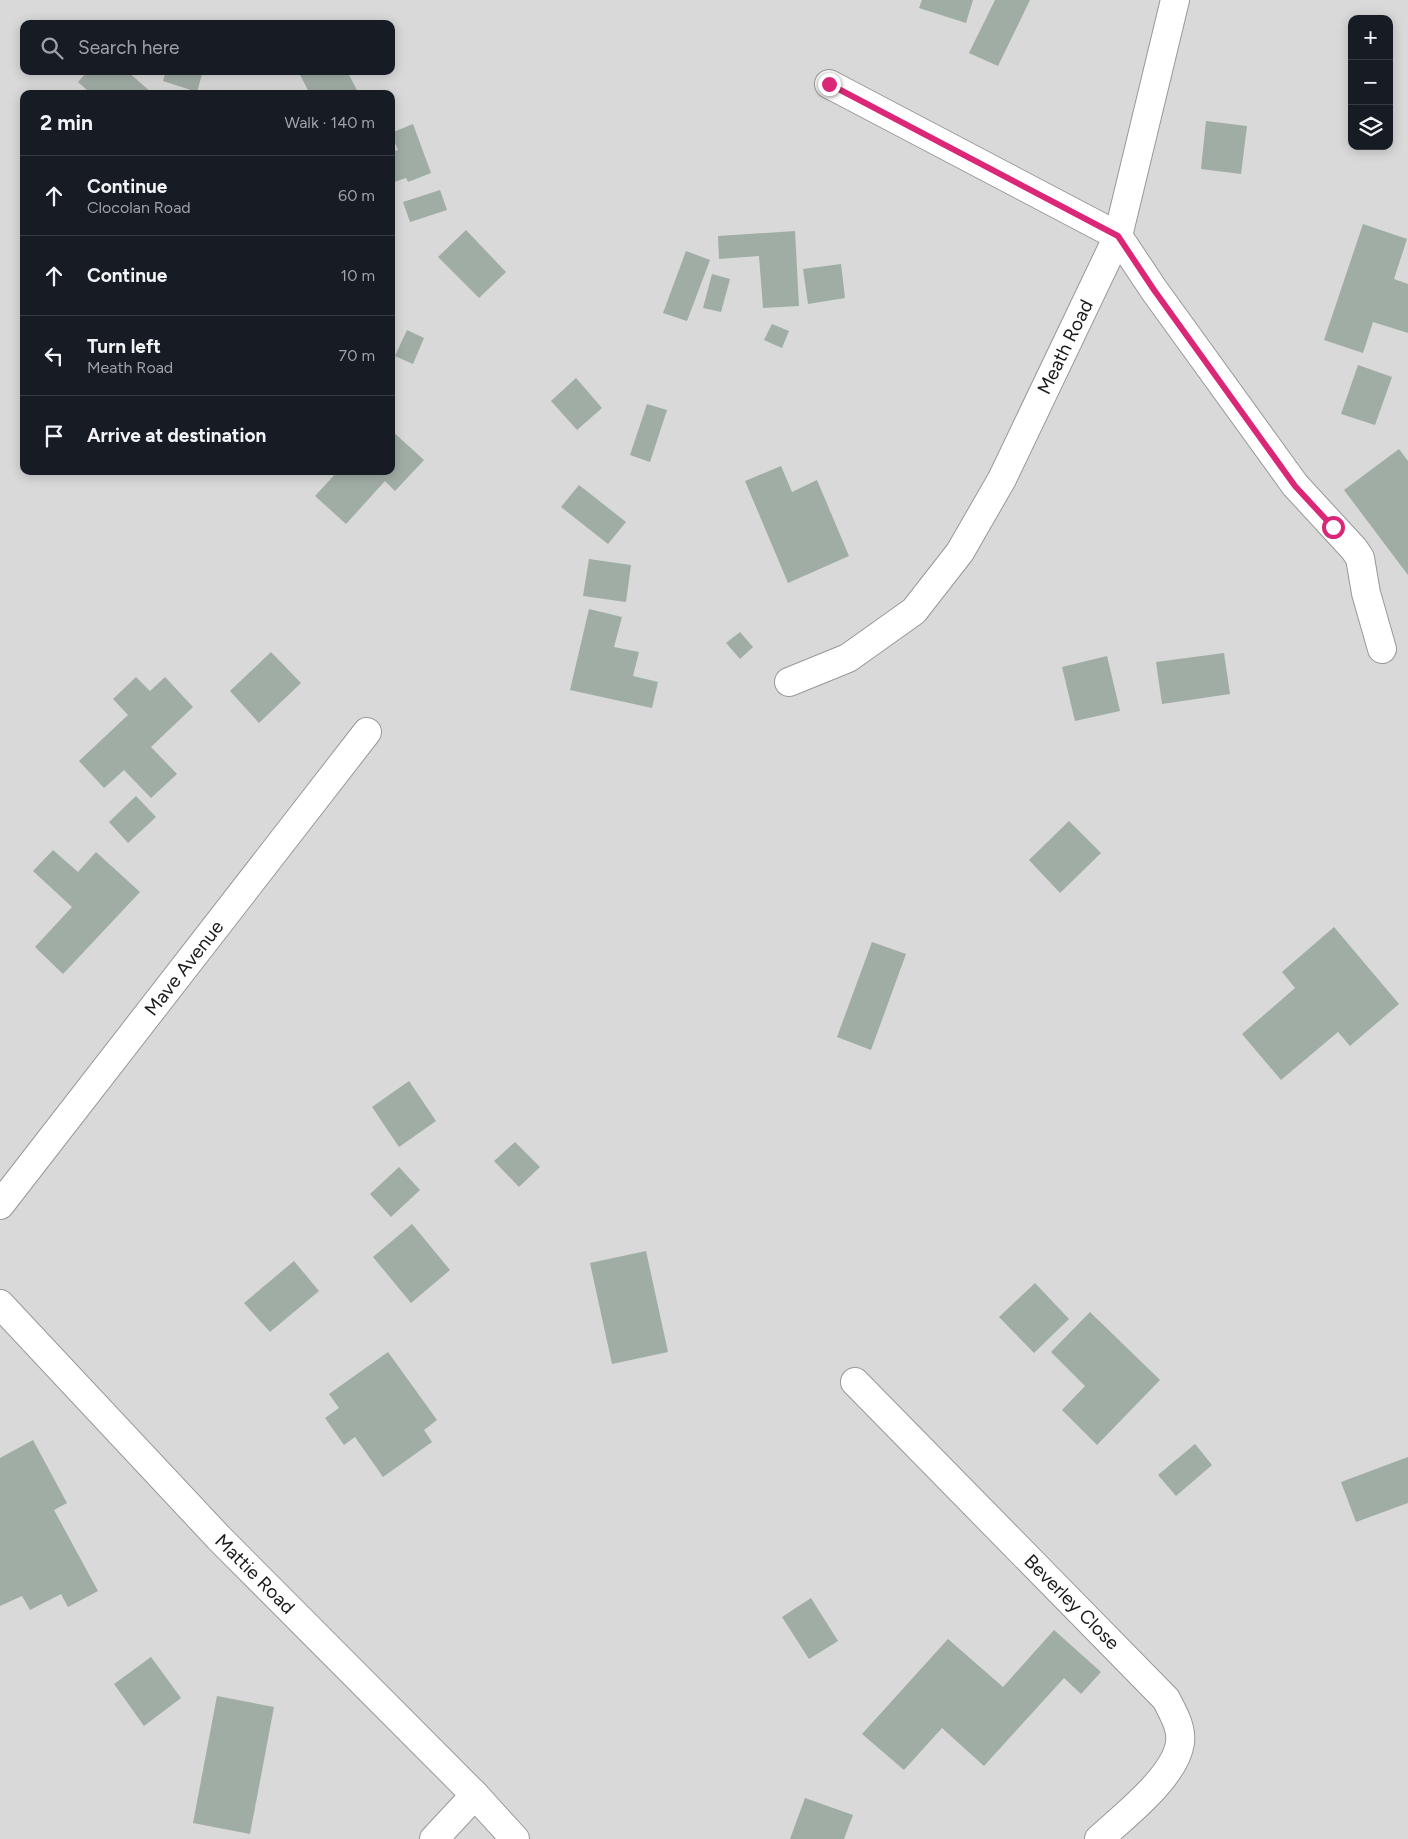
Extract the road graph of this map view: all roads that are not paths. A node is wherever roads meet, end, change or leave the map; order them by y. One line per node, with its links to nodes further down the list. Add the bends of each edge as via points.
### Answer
1 (1175, 0): 3 (street, Meath Road)
2 (829, 84): 3 (street)
3 (1118, 236): 4 (street, via 1295,486 1354,548 1360,558); 5 (street, Meath Road, via 1002,479 960,552 914,611 848,658)
4 (1382, 649)
5 (789, 682)
6 (367, 732): 7 (street, Mave Avenue)
7 (0, 1205)
8 (0, 1304): 10 (street, Mattie Road, via 219,1538)
9 (854, 1382): 13 (street, Beverley Close, via 1166,1699 1178,1723 1180,1742 1174,1760 1163,1779)
10 (475, 1795): 11 (street); 12 (street, Mattie Road)
11 (434, 1839)
12 (515, 1839)
13 (1100, 1839)

